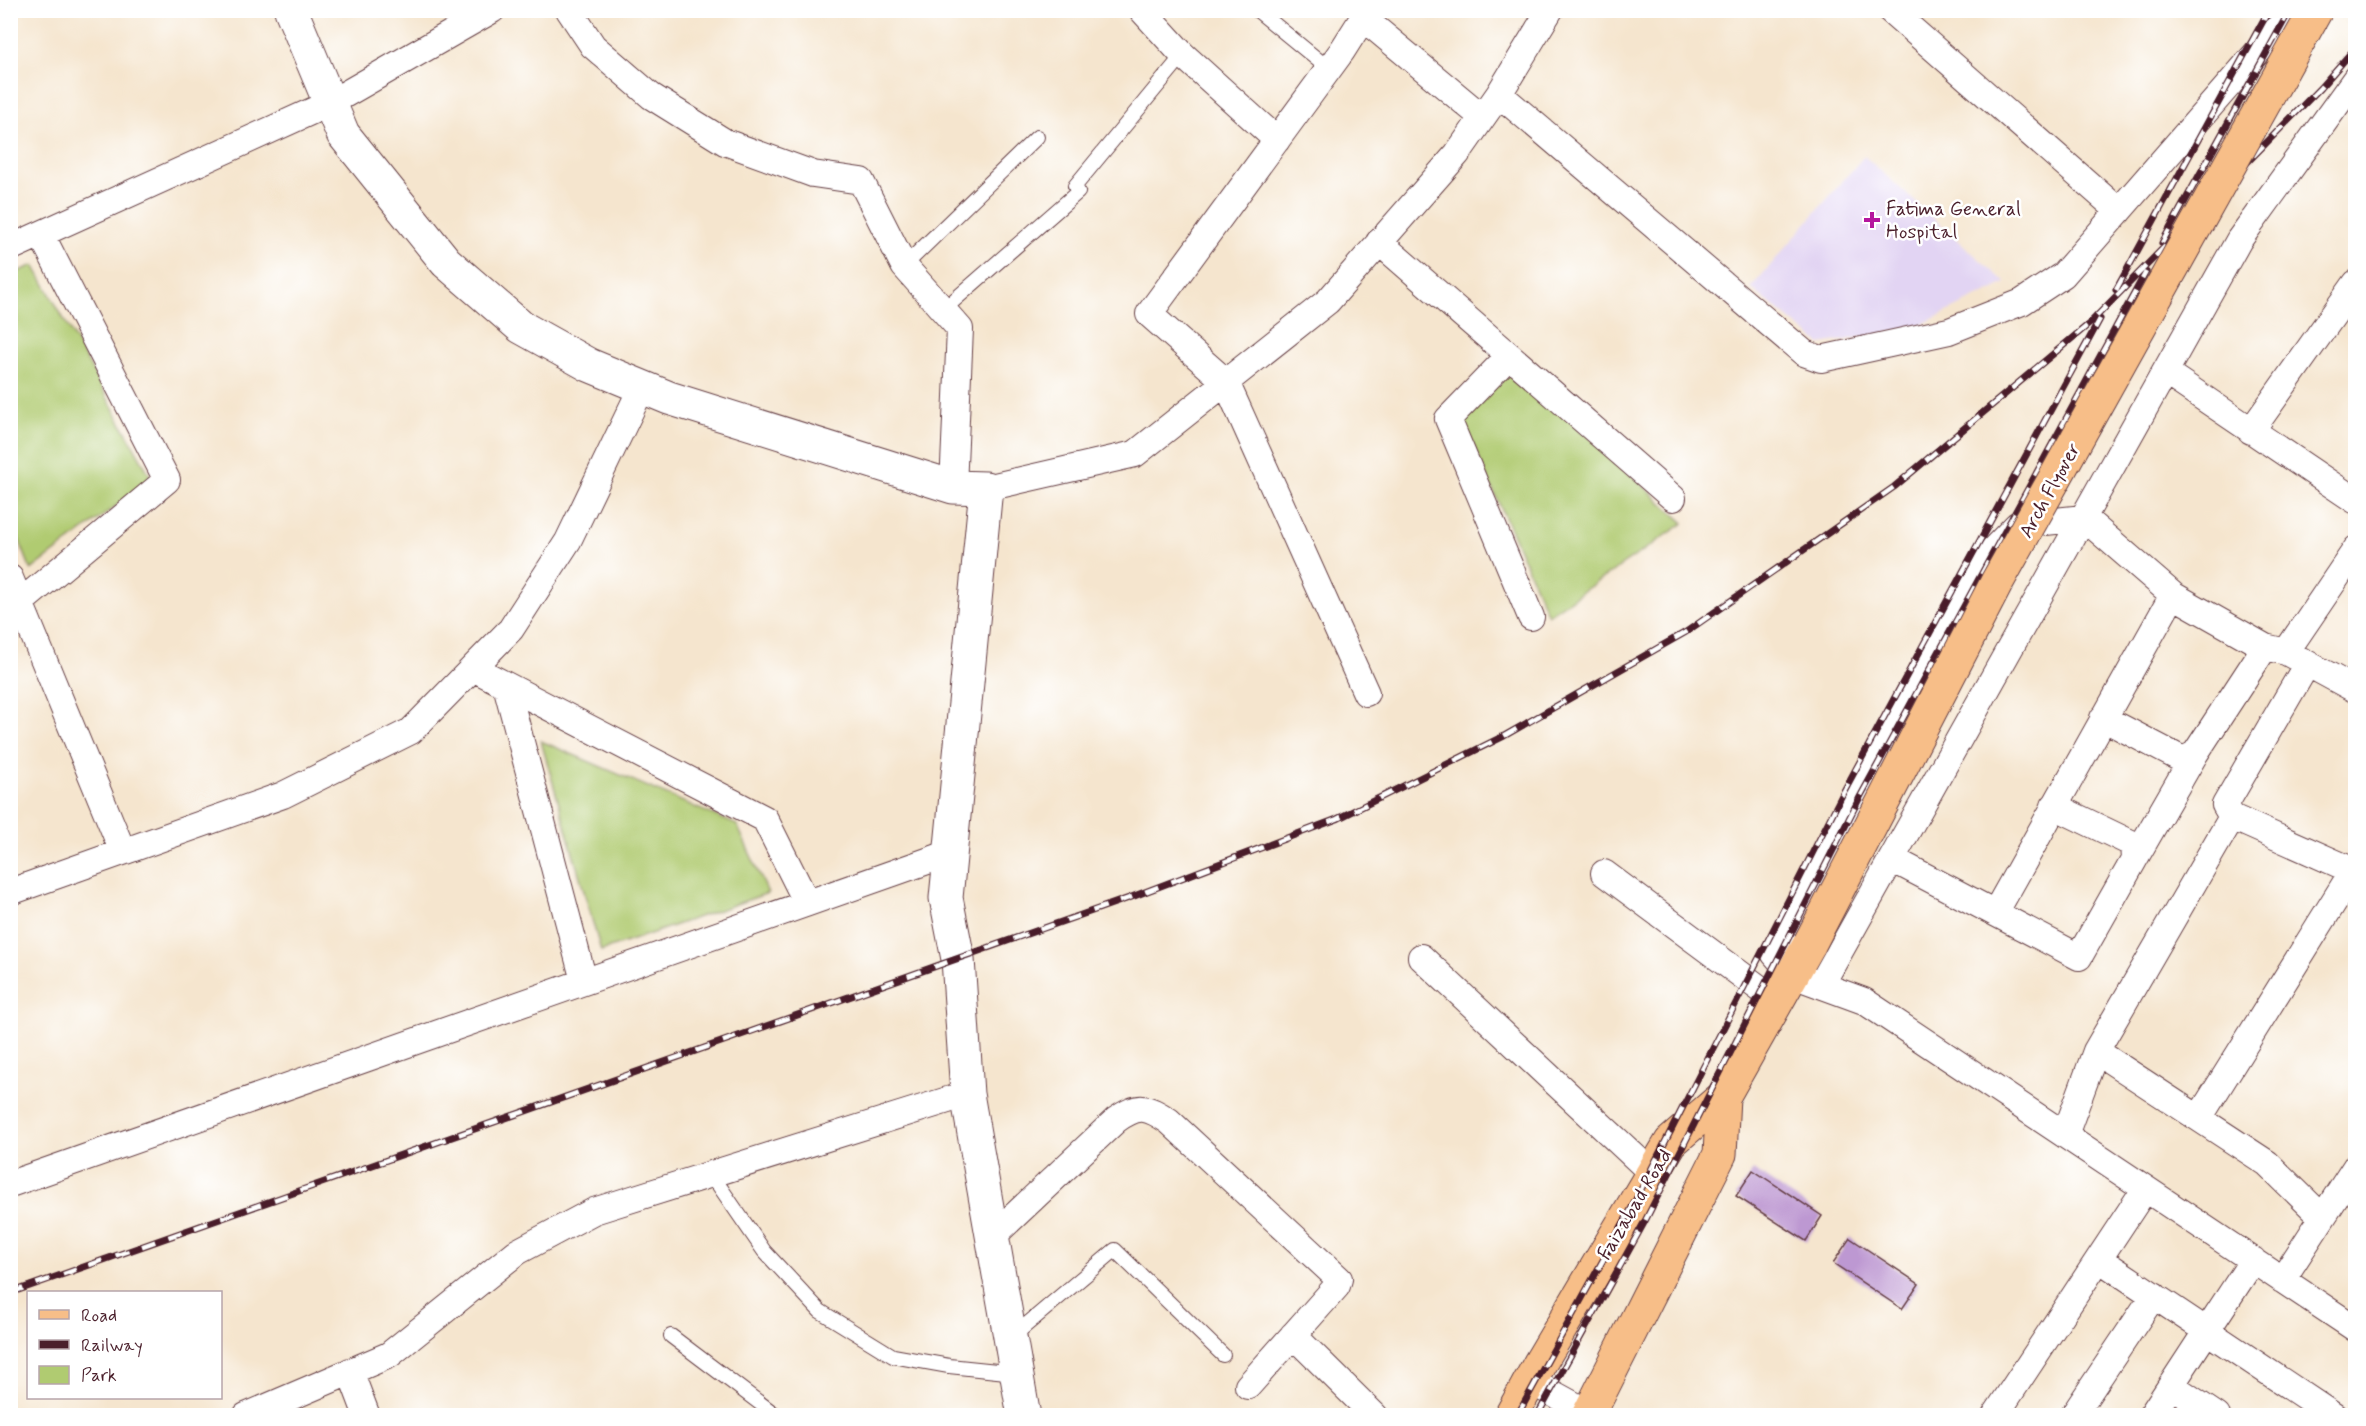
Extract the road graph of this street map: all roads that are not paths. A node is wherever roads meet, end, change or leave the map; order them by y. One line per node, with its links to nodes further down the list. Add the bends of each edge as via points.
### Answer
1 (291, 10): 15 (street)
2 (492, 10): 15 (street)
3 (569, 10): 23 (street, via 593,46 651,96 725,142 813,174 861,181)
4 (1142, 10): 11 (street)
5 (1257, 10): 12 (lane)
6 (1550, 10): 14 (street)
7 (1890, 10): 19 (street)
8 (2294, 10): 19 (street)
9 (2316, 10): 61 (main road, Arch Flyover, bridge, via 1997,582 1810,943)
10 (1364, 16): 12 (street); 16 (street)
11 (1183, 55): 18 (street); 25 (lane, via 1075,186 1078,192)
12 (1329, 69): 18 (street)
13 (2355, 78): 27 (street, via 2239,240)
14 (1499, 94): 16 (street); 19 (street, via 1804,353 1821,358 1949,331 2022,302 2063,275)
15 (330, 104): 20 (street); 29 (street, via 343,134 446,262 521,327 589,365)
16 (1482, 117): 21 (street)
17 (1037, 137): 23 (lane)
18 (1277, 140): 28 (street, via 1149,314)
19 (2119, 211)
20 (41, 234): 22 (street); 39 (street, via 167,480)
21 (1379, 242): 26 (street); 28 (street, via 1328,301)
22 (10, 248)
23 (904, 266): 25 (street)
24 (2355, 283): 30 (street)
25 (943, 310): 31 (street, via 960,329)
26 (1509, 356): 33 (street); 40 (street, via 1448,419)
27 (2165, 372): 30 (street); 35 (street)
28 (1226, 382): 32 (street, via 1135,454); 45 (street)
29 (642, 387): 31 (street); 42 (street, via 568,541 511,629)
30 (2251, 431): 34 (street)
31 (953, 487): 32 (street)
32 (986, 488): 51 (street)
33 (1672, 498)
34 (2355, 501)
35 (2084, 518): 38 (street); 52 (street); 61 (street, via 2018,525 1986,556 1774,954)
36 (2355, 549): 41 (street)
37 (10, 578): 39 (street)
38 (2173, 595): 41 (street); 46 (street)
39 (21, 602): 50 (street)
40 (1531, 617)
41 (2286, 654): 44 (street); 47 (street); 49 (street, via 2225,806)
42 (473, 668): 43 (street); 50 (street, via 411,731 283,795)
43 (506, 685): 57 (street, via 765,819); 60 (street)
44 (2355, 690)
45 (1366, 693)
46 (2103, 718): 47 (street, via 2183,760); 48 (street)
47 (2194, 754): 53 (street)
48 (2054, 806): 53 (street, via 2133,844); 58 (street)
49 (2232, 817): 54 (street); 62 (street)
50 (123, 852): 56 (street)
51 (951, 853): 57 (street); 63 (street, via 946,897 958,959)
52 (1892, 859): 58 (street); 61 (street)
53 (2134, 860): 58 (street, via 2079,957)
54 (2354, 872): 65 (street)
55 (1604, 873): 61 (street)
56 (10, 892)
57 (807, 903): 60 (street)
58 (1995, 913)
59 (1421, 957): 68 (street)
60 (584, 981): 70 (street)
61 (1797, 987): 64 (main road, Faizabad Road); 66 (street, via 1864,1001)
62 (2096, 1051): 65 (street); 66 (street)
63 (967, 1095): 69 (street); 73 (street)
64 (1723, 1097): 68 (main road, Faizabad Road, via 1671,1142); 89 (main road, via 1720,1154)
65 (2199, 1118): 72 (street, via 2267,1163)
66 (2065, 1135): 71 (street)
67 (2355, 1166): 72 (street)
68 (1652, 1173): 86 (main road, Faizabad Road)
69 (711, 1174): 84 (street, via 594,1211 517,1252 389,1355); 85 (lane, via 764,1251 820,1311 893,1356)
70 (10, 1184)
71 (2145, 1189): 74 (street); 75 (street)
72 (2322, 1217): 76 (street)
73 (993, 1236): 80 (street, via 1116,1120 1132,1109 1150,1108 1169,1121 1339,1279); 82 (street)
74 (2099, 1259): 77 (street); 96 (street)
75 (2253, 1260): 76 (street); 79 (street)
76 (2282, 1280): 78 (street)
77 (2154, 1295): 79 (street); 97 (street)
78 (2352, 1320)
79 (2207, 1331): 87 (street); 100 (street)
80 (1293, 1335): 88 (street); 94 (street)
81 (671, 1336): 92 (lane)
82 (1012, 1337): 83 (lane, via 1115,1250); 85 (street)
83 (1223, 1354)
84 (350, 1371): 90 (street); 91 (street)
85 (1017, 1373): 93 (street)
86 (1530, 1381): 89 (street); 95 (main road, Faizabad Road)
87 (2171, 1385): 98 (street); 99 (street)
88 (1248, 1386)
89 (1590, 1414)
90 (246, 1416)
91 (367, 1416)
92 (777, 1416)
93 (1024, 1416)
94 (1375, 1416)
95 (1511, 1416)
96 (1995, 1416)
97 (2073, 1416)
98 (2151, 1416)
99 (2217, 1416)
100 (2334, 1416)

